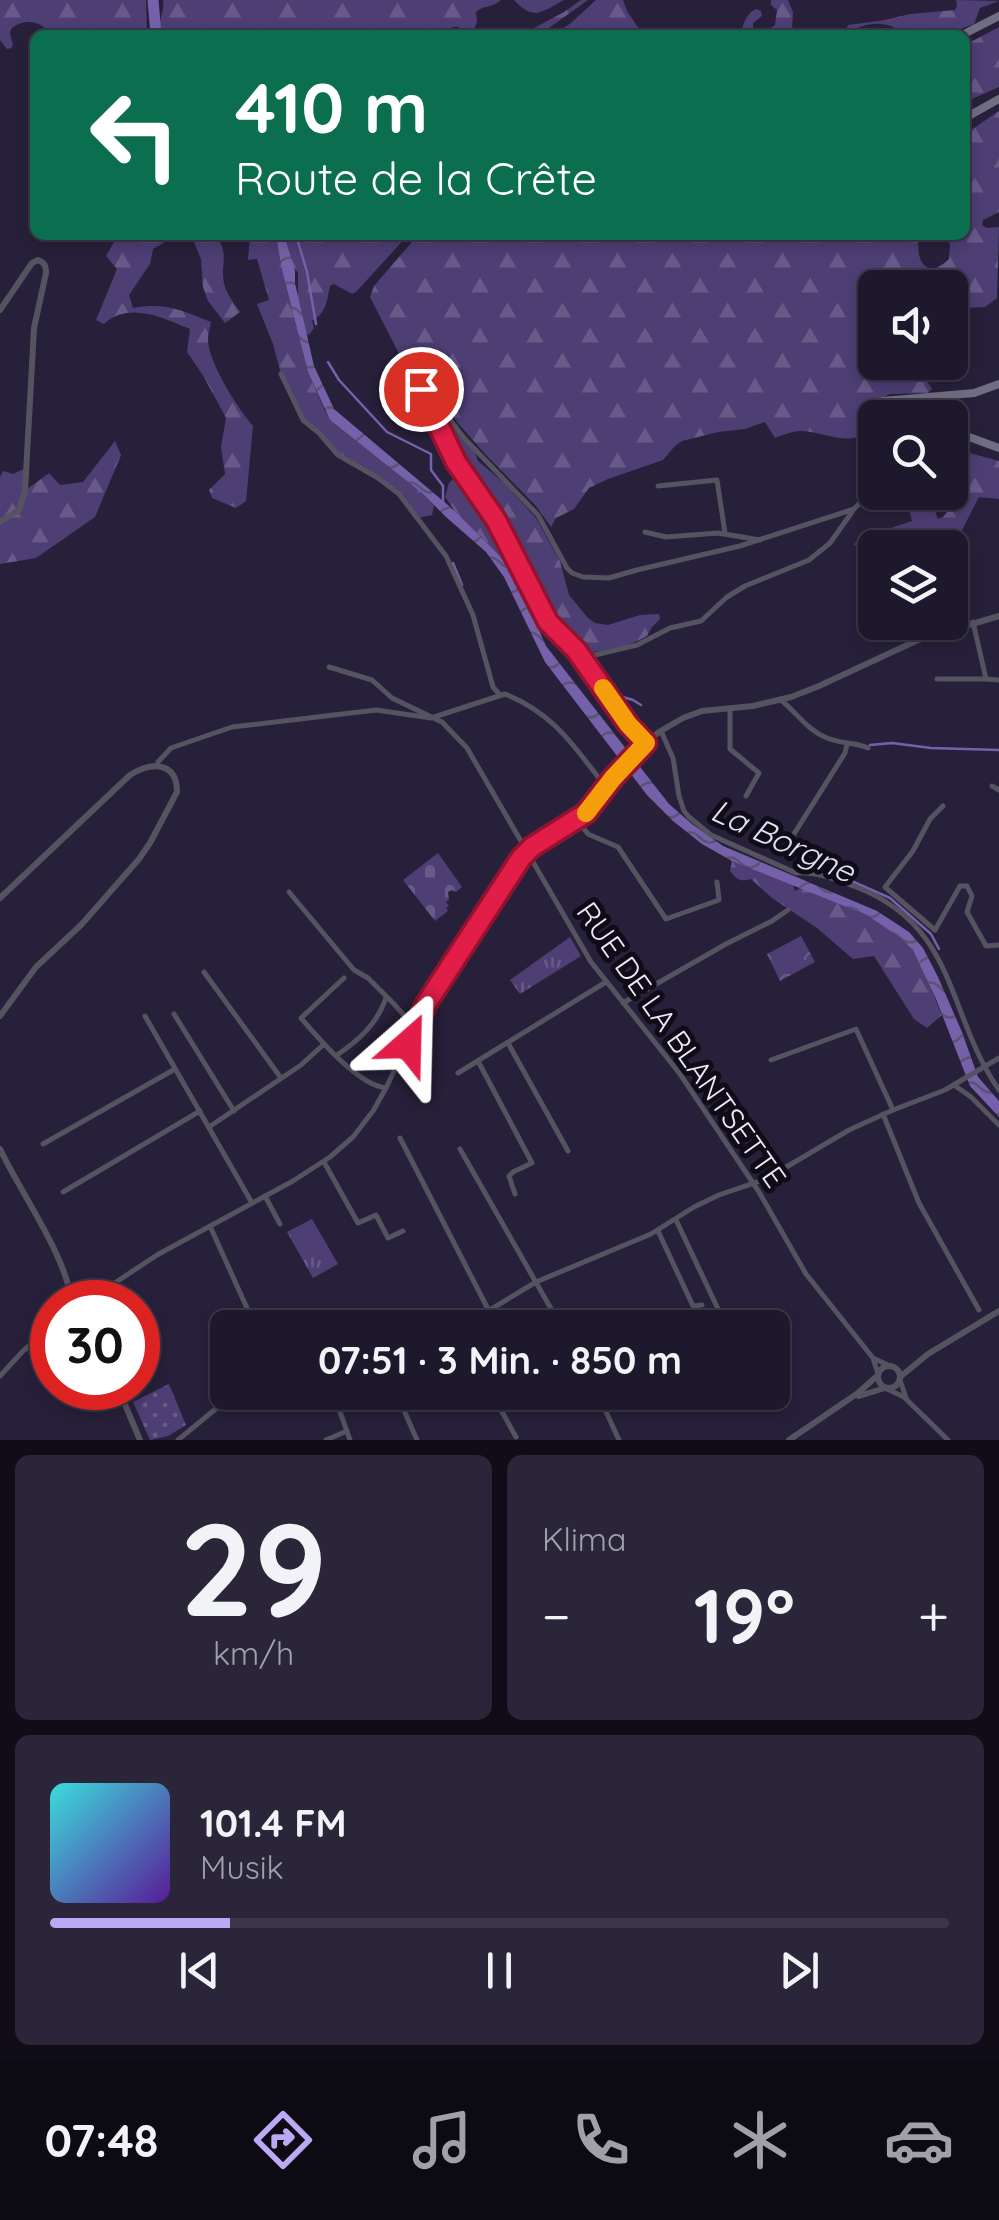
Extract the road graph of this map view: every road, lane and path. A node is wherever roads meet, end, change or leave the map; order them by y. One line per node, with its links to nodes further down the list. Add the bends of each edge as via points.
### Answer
1 (999, 16): 2 (main road)
2 (970, 31)
3 (999, 99): 4 (main road)
4 (970, 115)
5 (0, 310): 14 (street, via 32,264 43,262 25,491 18,510)
6 (281, 374): 25 (street, via 303,420 338,456 399,494 446,556)
7 (999, 384): 8 (main road, via 974,394)
8 (896, 400)
9 (968, 436): 10 (main road)
10 (999, 448)
11 (658, 486): 16 (street, via 716,480)
12 (858, 505): 13 (street)
13 (854, 509): 17 (street); 20 (street, via 827,546 745,586 701,621 638,646)
14 (0, 522)
15 (644, 532): 16 (street)
16 (725, 534): 17 (street)
17 (760, 540): 20 (street, via 609,578 572,573 538,515 464,438 432,385 422,384 456,462 496,520 548,622)
18 (999, 616): 19 (street)
19 (973, 622): 23 (street); 26 (street)
20 (582, 658): 30 (street)
21 (328, 667): 28 (street, via 372,680 392,698)
22 (937, 679): 23 (street)
23 (986, 679): 24 (street)
24 (999, 680)
25 (499, 694): 28 (street); 34 (street, via 556,725)
26 (781, 700): 27 (street); 31 (street, via 812,730)
27 (730, 709): 29 (street, via 695,712); 35 (street, via 730,749 760,772)
28 (435, 717): 33 (street, via 376,710 241,726 178,744); 39 (street, RUE DE LA BLANTSETTE, via 467,748)
29 (661, 731): 30 (street); 61 (street, via 674,758 684,811 698,826 796,873 834,878 880,896 904,915 938,956)
30 (646, 743): 34 (street)
31 (847, 744): 32 (street); 38 (street)
32 (868, 748)
33 (158, 762)
34 (606, 787): 37 (street)
35 (746, 796)
36 (943, 806): 44 (street, via 885,886 935,930 960,886 967,886 967,912 986,946)
37 (576, 820): 39 (street); 40 (street, via 588,834 618,847 666,918 719,900)
38 (787, 844)
39 (527, 852): 47 (street, RUE DE LA BLANTSETTE); 53 (street)
40 (717, 882)
41 (289, 892): 48 (street, via 344,960)
42 (0, 898): 51 (street, via 130,775 156,766 174,775 177,792 148,847 28,976)
43 (788, 910): 49 (street)
44 (999, 944)
45 (204, 972): 63 (street)
46 (344, 978): 54 (street, via 302,1018)
47 (606, 982): 49 (street, RUE DE LA BLANTSETTE); 55 (street)
48 (390, 1001): 53 (street); 56 (street, via 364,1035)
49 (624, 1003): 79 (street, RUE DE LA BLANTSETTE)
50 (174, 1014): 68 (street)
51 (0, 1016)
52 (145, 1016): 60 (street)
53 (415, 1025): 65 (street)
54 (325, 1043): 56 (street); 63 (street)
55 (508, 1043): 59 (street); 77 (street)
56 (337, 1055): 65 (street, via 368,1082)
57 (999, 1058): 61 (street)
58 (770, 1060): 67 (street, via 856,1029)
59 (478, 1062): 62 (street); 81 (street, via 532,1162 509,1176)
60 (174, 1068): 69 (street); 74 (street)
61 (983, 1068): 64 (street); 66 (street)
62 (458, 1073)
63 (281, 1078): 68 (street)
64 (954, 1086): 67 (street); 71 (street)
65 (386, 1088): 78 (street, via 353,1137)
66 (999, 1090)
67 (893, 1110): 70 (street)
68 (234, 1111): 72 (street)
69 (200, 1112): 72 (street); 80 (street)
70 (883, 1114): 79 (street); 98 (street, via 919,1203)
71 (999, 1125)
72 (209, 1128): 83 (street)
73 (400, 1138): 94 (street)
74 (43, 1144)
75 (0, 1148): 89 (street)
76 (460, 1149): 91 (street)
77 (568, 1151)
78 (324, 1162): 82 (street); 87 (street, via 358,1223 376,1214 388,1238)
79 (754, 1184): 84 (street); 102 (street, RUE DE LA BLANTSETTE, via 806,1274)
80 (63, 1192)
81 (515, 1194)
82 (265, 1196): 83 (street); 85 (street)
83 (252, 1203): 86 (street)
84 (676, 1220): 88 (street); 97 (street)
85 (280, 1224)
86 (210, 1226): 90 (street); 93 (street)
87 (403, 1231)
88 (658, 1231): 91 (street); 92 (street, via 693,1306)
89 (67, 1280)
90 (119, 1280)
91 (536, 1282): 95 (street); 96 (street)
92 (702, 1305)
93 (248, 1310)
94 (488, 1310)
95 (491, 1310)
96 (552, 1310)
97 (718, 1310)
98 (979, 1310)
99 (999, 1312): 101 (street)
100 (30, 1345): 105 (street)
101 (928, 1354): 103 (street); 106 (street)
102 (872, 1358): 103 (street, RUE DE LA BLANTSETTE); 104 (street, RUE DE LA BLANTSETTE)
103 (891, 1366): 104 (street); 106 (street)
104 (878, 1375): 107 (street); 109 (street)
105 (0, 1376)
106 (900, 1378): 107 (street); 108 (street)
107 (886, 1388): 108 (street); 109 (street)
108 (908, 1401): 125 (street)
109 (845, 1403): 124 (street)
110 (127, 1410): 118 (street)
111 (216, 1410): 119 (street)
112 (338, 1410): 116 (street)
113 (404, 1410): 122 (street)
114 (501, 1410): 117 (street)
115 (605, 1410): 123 (street)
116 (347, 1431): 120 (street); 121 (street)
117 (516, 1438)
118 (140, 1440)
119 (178, 1440)
120 (326, 1440)
121 (350, 1440)
122 (416, 1440)
123 (619, 1440)
124 (789, 1440)
125 (948, 1440)

